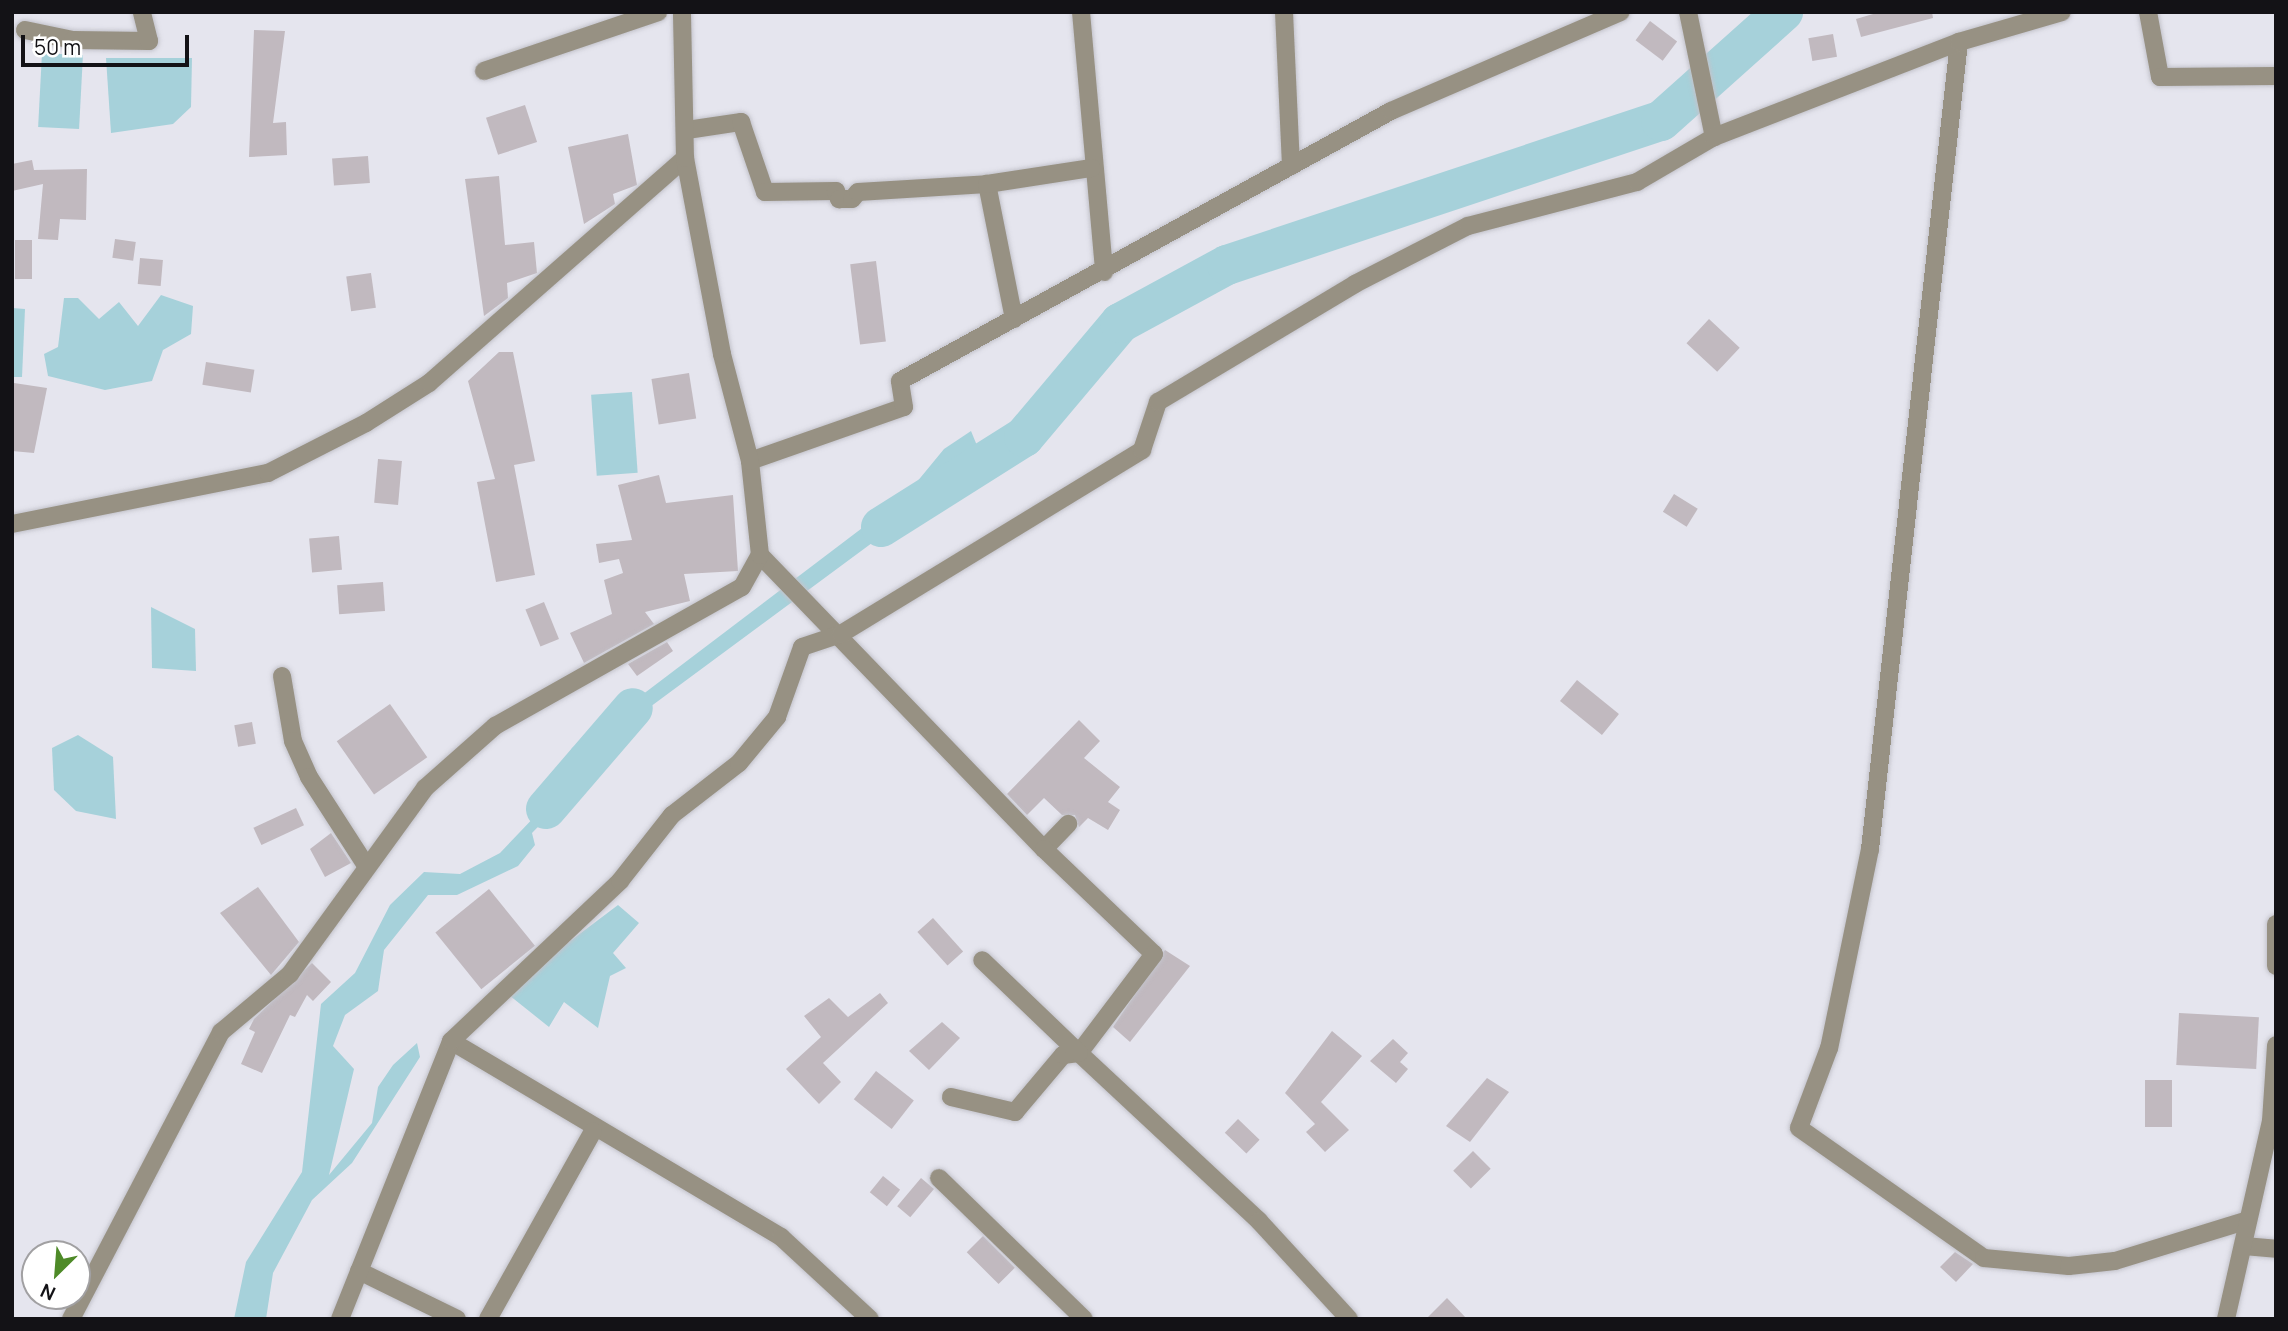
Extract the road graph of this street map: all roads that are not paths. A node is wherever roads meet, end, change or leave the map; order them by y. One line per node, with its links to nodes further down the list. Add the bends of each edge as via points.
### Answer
1 (142, 12): 10 (street, via 149,41 73,40)
2 (658, 12): 12 (street)
3 (682, 12): 14 (street)
4 (1081, 12): 18 (street)
5 (1284, 12): 17 (street)
6 (1621, 12): 17 (street, via 1391,111)
7 (1688, 12): 15 (street)
8 (2062, 12): 11 (street)
9 (2148, 12): 13 (street, via 2160,77)
10 (25, 30)
11 (1959, 41): 15 (street); 39 (street, via 1871,836 1829,1048 1800,1128 1984,1258 2069,1266 2115,1261)
12 (484, 71)
13 (2276, 76)
14 (687, 130): 16 (street); 19 (street, via 741,122 765,192 836,191 839,199 852,199 858,192)
15 (1714, 137): 25 (street, via 1637,182 1468,226 1355,284 1158,402 1142,450)
16 (685, 158): 22 (street, via 722,354); 23 (street, via 429,383 366,423 268,474)
17 (1291, 166): 20 (street)
18 (1093, 168): 19 (street); 20 (street)
19 (986, 184): 21 (street)
20 (1104, 272): 21 (street)
21 (1014, 319): 22 (street, via 900,381 904,407)
22 (750, 461): 24 (street)
23 (12, 524)
24 (760, 555): 25 (street); 29 (street, via 742,587 495,726 425,788)
25 (841, 634): 28 (street); 33 (street, via 802,647 777,717 739,763 672,815 620,881)
26 (282, 676): 29 (street, via 293,741 309,777)
27 (1068, 824): 28 (street)
28 (1044, 849): 35 (street, via 1154,954)
29 (365, 864): 43 (street, via 289,974 221,1032)
30 (2276, 924): 32 (street)
31 (982, 960): 35 (street)
32 (2276, 966)
33 (451, 1041): 37 (street); 42 (street)
34 (2276, 1045): 39 (street, via 2271,1121)
35 (1079, 1053): 36 (street, via 1063,1055 1016,1112); 49 (street, via 1259,1222)
36 (951, 1097)
37 (593, 1131): 46 (street); 47 (street, via 781,1237)
38 (939, 1178): 48 (street)
39 (2248, 1220): 40 (street)
40 (2244, 1246): 41 (street); 50 (street)
41 (2276, 1249)
42 (359, 1270): 44 (street); 45 (street)
43 (71, 1319)
44 (340, 1319)
45 (457, 1319)
46 (488, 1319)
47 (870, 1319)
48 (1084, 1319)
49 (1349, 1319)
50 (2226, 1319)

